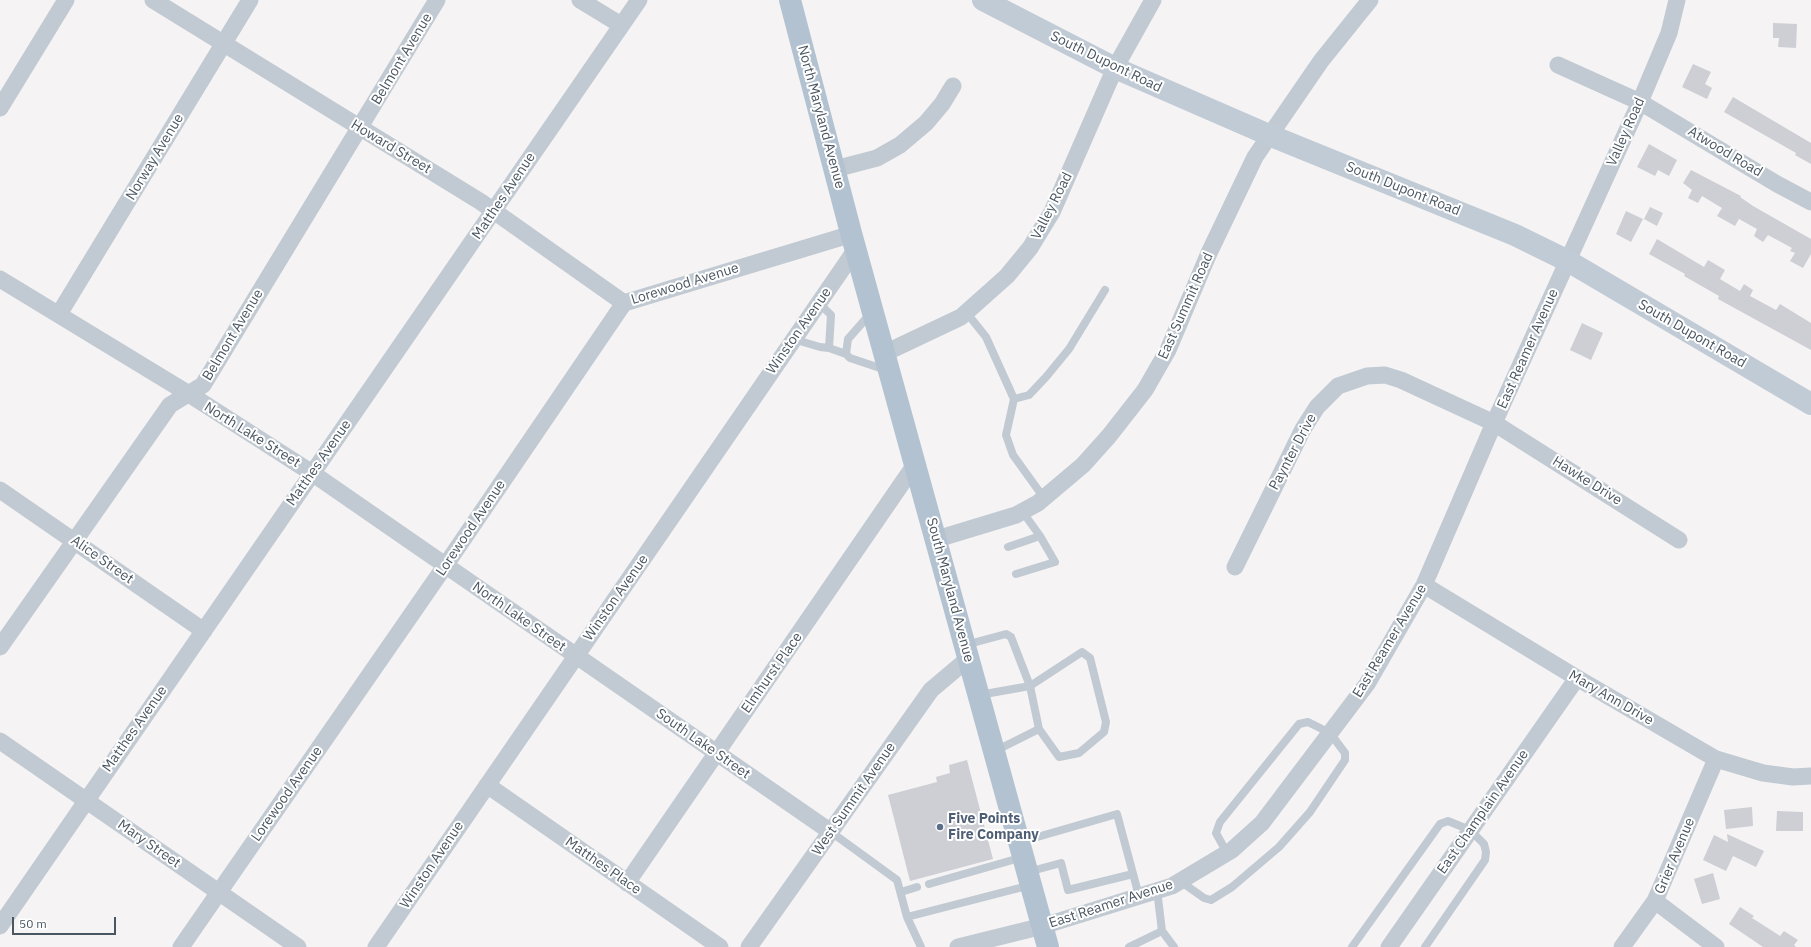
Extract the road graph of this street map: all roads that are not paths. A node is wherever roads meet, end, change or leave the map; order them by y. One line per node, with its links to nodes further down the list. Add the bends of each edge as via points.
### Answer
1 (66, 0): 18 (street)
2 (153, 0): 13 (street, Howard Street)
3 (250, 0): 13 (street, Norway Avenue)
4 (437, 0): 19 (street, Belmont Avenue)
5 (580, 0): 12 (street)
6 (639, 0): 12 (street, Matthes Avenue)
7 (790, 0): 21 (main road, North Maryland Avenue)
8 (1153, 0): 15 (street, Valley Road)
9 (1370, 0): 20 (street, East Summit Road, via 1321,61)
10 (1677, 0): 17 (street, Valley Road, via 1669,33)
11 (990, 2): 15 (street, South Dupont Road)
12 (621, 25): 23 (street, Matthes Avenue)
13 (223, 44): 19 (street, Howard Street); 32 (street, Norway Avenue)
14 (1558, 64): 17 (street, Atwood Road)
15 (1115, 68): 20 (street, South Dupont Road); 31 (street, Valley Road, via 1048,218 1030,248 1007,276)
16 (953, 86): 21 (street, via 926,123 900,145 877,158)
17 (1640, 102): 22 (street, Atwood Road); 25 (street, Valley Road)
18 (0, 108)
19 (360, 128): 23 (street, Howard Street); 37 (street, Belmont Avenue, via 203,385)
20 (1269, 135): 25 (street, South Dupont Road, via 1515,235); 44 (street, East Summit Road, via 1255,158 1209,253 1168,350 1145,390 1083,465)
21 (835, 169): 24 (main road, North Maryland Avenue)
22 (1811, 202)
23 (494, 211): 29 (street, Howard Street); 42 (street, Matthes Avenue)
24 (854, 242): 28 (street, Winston Avenue); 29 (street, Lorewood Avenue); 30 (main road, South Maryland Avenue)
25 (1568, 261): 39 (street, South Dupont Road); 40 (street, East Reamer Avenue)
26 (0, 279): 32 (street, North Lake Street)
27 (1105, 290): 38 (lane, via 1068,349 1046,378 1029,394)
28 (819, 302): 33 (street, Winston Avenue); 34 (lane, via 831,315)
29 (624, 303): 51 (street, Lorewood Avenue)
30 (873, 311): 35 (lane, via 848,339); 36 (main road, South Maryland Avenue)
31 (966, 312): 36 (street, Valley Road); 38 (lane, via 986,336)
32 (59, 314): 37 (street, North Lake Street)
33 (794, 339): 34 (lane, via 820,348); 58 (street, Winston Avenue)
34 (829, 348): 35 (lane)
35 (846, 354): 36 (lane, via 850,358)
36 (888, 363): 41 (main road, South Maryland Avenue)
37 (189, 394): 42 (street, North Lake Street); 48 (street, Belmont Avenue, via 170,405)
38 (1014, 399): 44 (lane, via 1006,435 1013,455)
39 (1811, 404)
40 (1494, 423): 49 (street, Hawke Drive); 52 (street, Paynter Drive, via 1401,380 1384,375 1367,376 1338,386 1318,407 1303,429); 54 (street, East Reamer Avenue)
41 (916, 463): 47 (main road, South Maryland Avenue); 66 (street, Elmhurst Place)
42 (312, 473): 51 (street, North Lake Street); 55 (street, Matthes Avenue)
43 (0, 490): 48 (street, Alice Street)
44 (1044, 498): 45 (street, East Summit Road)
45 (1022, 511): 46 (lane); 47 (street, East Summit Road)
46 (1040, 536): 50 (lane); 53 (lane, via 1054,562)
47 (936, 539): 57 (main road, South Maryland Avenue)
48 (74, 540): 55 (street, Alice Street); 56 (street, Belmont Avenue)
49 (1679, 540)
50 (1008, 546)
51 (445, 566): 58 (street, North Lake Street); 81 (street, Lorewood Avenue)
52 (1235, 567)
53 (1016, 574)
54 (1424, 586): 59 (street, Mary Ann Drive); 63 (street, East Reamer Avenue, via 1367,684)
55 (204, 631): 70 (street, Matthes Avenue)
56 (0, 647)
57 (967, 652): 60 (lane, via 1006,634 1010,636); 61 (main road, South Maryland Avenue); 72 (street, West Summit Avenue, via 931,690)
58 (576, 656): 66 (street, South Lake Street); 69 (street, Winston Avenue)
59 (1576, 678): 67 (street, Mary Ann Drive); 71 (street, East Champlain Avenue)
60 (1030, 686): 61 (lane); 62 (lane); 62 (lane, via 1082,652 1090,658 1106,722 1104,732 1079,753 1059,757)
61 (979, 695): 65 (main road, South Maryland Avenue)
62 (1040, 728): 65 (lane)
63 (1330, 732): 73 (street, East Reamer Avenue, via 1262,823); 73 (lane, via 1308,722 1299,724 1220,822 1216,833); 76 (lane, via 1345,753 1345,760 1310,812 1279,847 1232,887 1211,900)
64 (0, 742): 70 (street, Mary Street)
65 (994, 752): 74 (main road, South Maryland Avenue)
66 (716, 753): 72 (street, South Lake Street); 77 (street, Elmhurst Place)
67 (1716, 759): 68 (street, Mary Ann Drive, via 1763,774); 84 (street, Grier Avenue)
68 (1811, 776)
69 (487, 785): 77 (street, Matthes Place); 91 (street, Winston Avenue)
70 (87, 800): 81 (street, Mary Street); 86 (street, Matthes Avenue)
71 (1470, 830): 99 (lane, via 1448,821 1440,824); 100 (street, East Champlain Avenue); 101 (lane, via 1484,844 1485,860)
72 (831, 832): 82 (lane, via 897,880); 93 (street, West Summit Avenue)
73 (1227, 853): 76 (street, East Reamer Avenue)
74 (1026, 864): 75 (lane, via 1061,863 1068,890); 75 (lane, via 1117,814); 78 (lane); 85 (lane); 87 (main road, South Maryland Avenue)
75 (1133, 874): 83 (lane)
76 (1180, 881): 80 (street, East Reamer Avenue)
77 (627, 882): 92 (street, Matthes Place)
78 (929, 884)
79 (917, 887): 82 (lane)
80 (1157, 890): 83 (street, East Reamer Avenue); 88 (lane)
81 (219, 892): 89 (street, Lorewood Avenue); 90 (street, Mary Street)
82 (901, 892): 85 (lane)
83 (1139, 896): 87 (street, East Reamer Avenue)
84 (1655, 902): 102 (street, Grier Avenue); 103 (street)
85 (907, 917): 94 (lane)
86 (0, 926)
87 (1043, 926): 95 (street, East Reamer Avenue); 96 (main road, South Maryland Avenue)
88 (1162, 931): 97 (lane); 98 (lane)
89 (181, 947)
90 (298, 947)
91 (376, 947)
92 (720, 947)
93 (749, 947)
94 (921, 947)
95 (958, 947)
96 (1048, 947)
97 (1129, 947)
98 (1174, 947)
99 (1352, 947)
100 (1389, 947)
101 (1425, 947)
102 (1622, 947)
103 (1716, 947)

